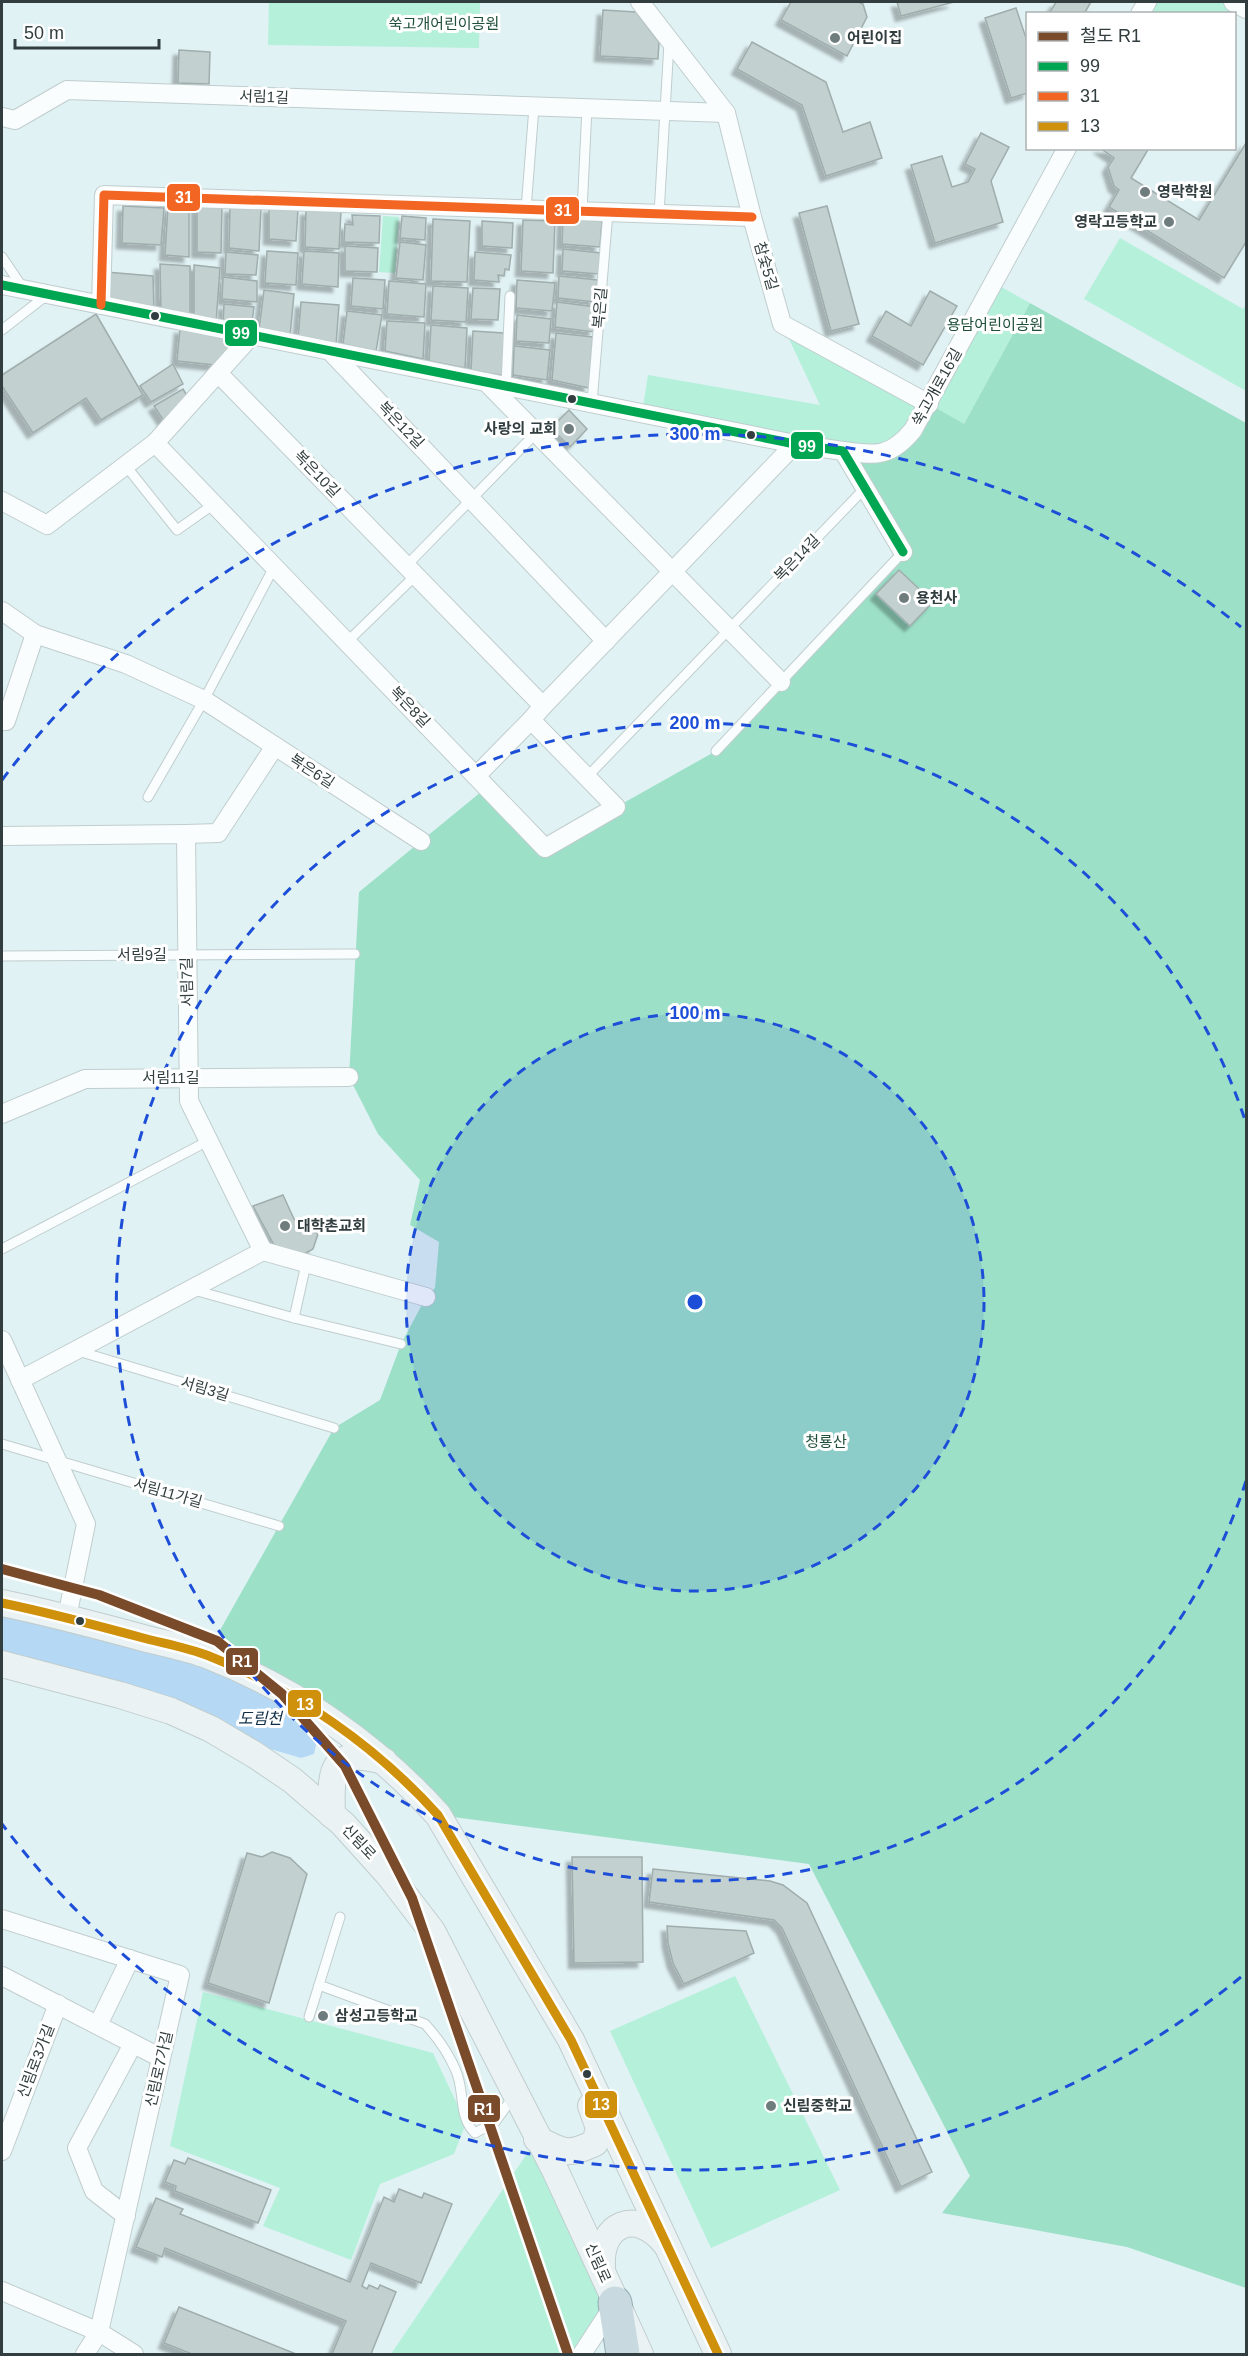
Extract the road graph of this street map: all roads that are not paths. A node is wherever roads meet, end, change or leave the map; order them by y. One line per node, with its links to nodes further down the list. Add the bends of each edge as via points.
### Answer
1 (640, 2): 4 (street, 참숯5길)
2 (1233, 2): 3 (street)
3 (1246, 9)
4 (669, 40): 7 (lane); 8 (street, 참숯5길)
5 (534, 106): 6 (street, 서림1길); 9 (street, 서림1길, via 67,90); 11 (lane)
6 (587, 108): 7 (street, 서림1길); 12 (lane)
7 (665, 111): 8 (street, 서림1길); 14 (lane)
8 (726, 113): 15 (street, 참숯5길)
9 (6, 122)
10 (1066, 150): 29 (street, 쑥고개로16길)
11 (526, 209): 12 (street); 21 (street, via 104,195)
12 (582, 211): 13 (street)
13 (608, 212): 14 (street); 28 (lane, 복은길)
14 (659, 214): 15 (street)
15 (752, 217): 29 (street, 참숯5길, via 782,324)
16 (2, 257): 18 (lane)
17 (2, 285): 18 (street)
18 (24, 290): 19 (street)
19 (48, 295): 21 (street); 22 (lane)
20 (510, 296): 27 (lane)
21 (101, 305): 23 (street)
22 (2, 330)
23 (252, 335): 24 (street); 25 (street)
24 (330, 351): 26 (street); 36 (street, 복은12길)
25 (218, 373): 31 (street); 41 (street, 복은10길)
26 (486, 382): 27 (street); 30 (street)
27 (506, 386): 28 (street)
28 (591, 403): 32 (street)
29 (929, 404): 33 (street, 쑥고개로16길, via 914,430 894,449 881,454)
30 (536, 433): 36 (lane); 42 (street)
31 (155, 443): 34 (street); 38 (street, 복은8길)
32 (795, 444): 33 (street); 42 (street)
33 (843, 451): 35 (street)
34 (126, 466): 37 (street, via 47,525); 38 (lane, via 177,530)
35 (865, 488): 39 (street); 44 (lane, 복은14길)
36 (471, 499): 41 (lane); 46 (street, 복은12길)
37 (2, 501)
38 (214, 504): 40 (street, 복은8길)
39 (903, 552): 48 (lane)
40 (274, 567): 47 (street, 복은8길); 49 (lane)
41 (411, 571): 47 (lane); 50 (street, 복은10길)
42 (672, 572): 44 (street); 46 (street)
43 (2, 610): 45 (street, 복은6길)
44 (729, 628): 48 (street); 56 (lane)
45 (35, 634): 49 (street, 복은6길, via 126,664); 52 (street, via 6,722)
46 (606, 641): 50 (street)
47 (347, 642): 55 (street, 복은8길)
48 (781, 682): 54 (lane)
49 (204, 700): 53 (street, 복은6길); 57 (lane)
50 (543, 706): 51 (street)
51 (531, 720): 55 (street); 56 (street)
52 (2, 721)
53 (275, 746): 58 (street, via 218,833); 60 (street, 복은6길)
54 (716, 751)
55 (476, 776): 56 (street, 복은8길, via 545,848 616,807)
56 (587, 777)
57 (148, 797)
58 (186, 834): 59 (street); 62 (street, 서림7길)
59 (2, 836)
60 (421, 841)
61 (355, 954): 62 (lane, 서림9길)
62 (187, 955): 63 (lane, 서림9길); 65 (street, 서림7길)
63 (2, 956)
64 (349, 1077): 65 (street, 서림11길)
65 (188, 1078): 66 (street, 서림11길, via 84,1079); 67 (street, 서림7길, via 189,1101)
66 (2, 1114)
67 (208, 1141): 68 (lane); 69 (street, 서림7길)
68 (2, 1249)
69 (263, 1251): 70 (street); 71 (street)
70 (306, 1264): 72 (street); 73 (lane)
71 (191, 1289): 73 (lane); 76 (street)
72 (426, 1297)
73 (294, 1318): 75 (lane)
74 (2, 1340): 77 (street)
75 (401, 1344)
76 (76, 1351): 77 (street); 78 (lane, 서림3길)
77 (20, 1380): 80 (street)
78 (334, 1428)
79 (2, 1444): 80 (lane, 서림11가길)
80 (57, 1460): 81 (lane, 서림11가길); 83 (street, via 86,1524)
81 (279, 1526)
82 (2, 1603): 83 (main road)
83 (67, 1617): 85 (main road, via 206,1655 239,1669 306,1705)
84 (2, 1664): 86 (main road, 신림로, via 181,1715 255,1755 292,1780)
85 (384, 1761): 86 (main road, via 355,1755 339,1764 332,1778); 97 (main road, via 438,1815)
86 (332, 1815): 98 (main road, 신림로, via 389,1875 432,1930)
87 (340, 1917): 91 (lane)
88 (2, 1919): 89 (street, 신림로7가길)
89 (130, 1959): 94 (street); 96 (street, 신림로7가길, via 180,1975)
90 (2, 1976): 92 (street)
91 (319, 1985): 93 (lane); 98 (lane, via 424,2024 457,2072 466,2121 475,2133 495,2122)
92 (58, 2004): 94 (street); 100 (street, 신림로3가길)
93 (309, 2017)
94 (98, 2025): 95 (street)
95 (133, 2044): 96 (street); 101 (street, 신림로7가길, via 76,2148 94,2191)
96 (161, 2058): 101 (street, 신림로7가길)
97 (585, 2069): 99 (main road, via 585,2092 599,2128 595,2143 574,2152 562,2152); 102 (main road)
98 (515, 2094): 99 (main road, 신림로)
99 (537, 2139): 103 (main road, 신림로)
100 (2, 2151)
101 (126, 2216): 106 (street, 신림로7가길)
102 (669, 2248): 103 (main road, via 648,2228 620,2225 604,2244); 112 (main road)
103 (602, 2268): 105 (main road, 신림로)
104 (2, 2291): 106 (street)
105 (615, 2303): 109 (street); 110 (highway); 111 (main road, 신림로)
106 (99, 2332): 107 (street); 108 (street)
107 (85, 2355)
108 (134, 2355)
109 (582, 2355)
110 (623, 2355)
111 (640, 2355)
112 (718, 2355)

